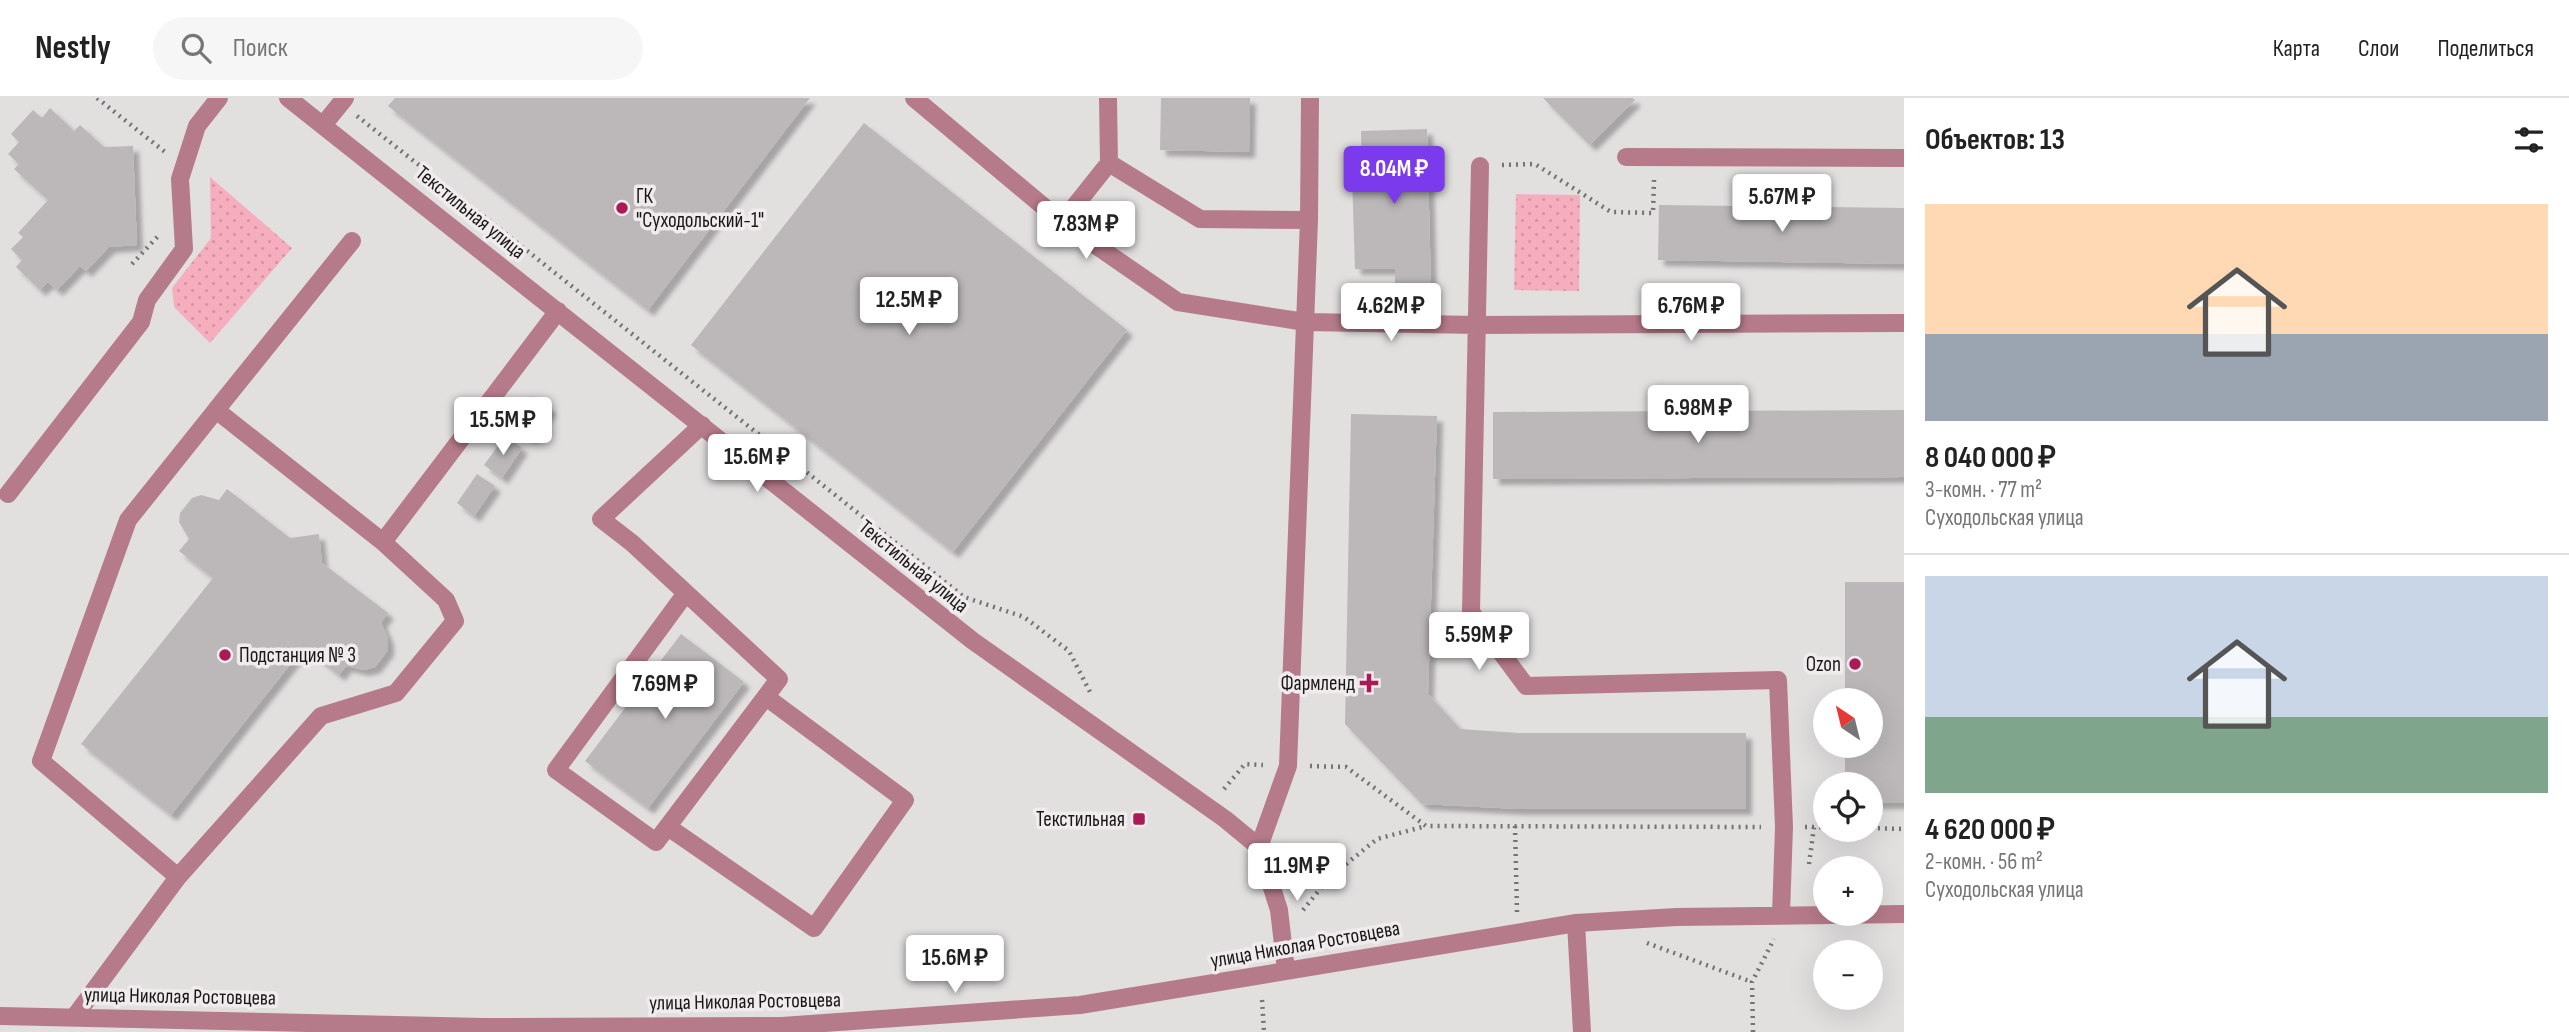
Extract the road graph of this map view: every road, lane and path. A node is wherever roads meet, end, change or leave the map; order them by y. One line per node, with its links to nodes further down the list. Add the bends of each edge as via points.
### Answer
1 (97, 98): 13 (path, via 165,153)
2 (219, 98): 26 (street, via 197,126 180,179 184,249 148,300 141,322)
3 (288, 98): 8 (street, Текстильная улица)
4 (914, 98): 16 (street)
5 (1108, 98): 12 (street)
6 (1310, 98): 15 (street)
7 (343, 100): 8 (street); 29 (path, via 964,597 1024,617 1069,651 1086,689)
8 (324, 124): 20 (street, Текстильная улица)
9 (1626, 157): 10 (street)
10 (1655, 157): 11 (street); 14 (path, via 1653,213 1611,212 1535,164)
11 (1904, 159)
12 (1110, 163): 15 (street, via 1200,219); 16 (street)
13 (165, 165)
14 (1480, 166): 23 (street)
15 (1309, 220): 21 (street)
16 (1062, 222): 21 (street, via 1178,302)
17 (166, 227): 19 (path)
18 (352, 241): 24 (street)
19 (132, 264)
20 (558, 311): 25 (street, Текстильная улица); 27 (street)
21 (1305, 322): 23 (street); 31 (street)
22 (1904, 323): 23 (street)
23 (1477, 325): 36 (street, via 1471,612 1526,686 1778,680)
24 (216, 410): 27 (street); 41 (street, via 128,520 41,761)
25 (702, 425): 28 (street, via 601,519); 40 (street, Текстильная улица, via 973,641)
26 (8, 494)
27 (383, 542): 41 (street, via 446,600 455,621 396,693 321,716)
28 (686, 593): 30 (street, via 779,679); 35 (street, via 556,770 656,842)
29 (1094, 695)
30 (766, 697): 35 (street); 35 (street, via 905,800 814,928)
31 (1288, 766): 32 (path, via 1245,764 1223,790); 33 (path, via 1346,767); 40 (street)
32 (1213, 782)
33 (1426, 826): 34 (path); 42 (path, via 1377,839 1330,877 1302,911)
34 (1515, 826): 36 (path); 46 (path)
35 (668, 827)
36 (1784, 827): 37 (path); 43 (street)
37 (1813, 827)
38 (1883, 828): 39 (path)
39 (1904, 829)
40 (1259, 847): 42 (street)
41 (178, 877): 53 (street)
42 (1279, 910): 49 (street)
43 (1781, 914): 44 (street, улица Николая Ростовцева); 45 (street, улица Николая Ростовцева)
44 (1904, 914)
45 (1576, 923): 46 (street, улица Николая Ростовцева); 56 (street)
46 (1518, 931): 49 (street, улица Николая Ростовцева)
47 (1774, 939): 50 (path)
48 (1646, 943): 50 (path)
49 (1286, 970): 54 (street, улица Николая Ростовцева, via 1080,1006 782,1026)
50 (1752, 982): 57 (path)
51 (1262, 1000): 55 (path)
52 (0, 1016): 53 (street, улица Николая Ростовцева)
53 (75, 1016): 54 (street, улица Николая Ростовцева)
54 (483, 1029)
55 (1264, 1032)
56 (1582, 1032)
57 (1753, 1032)

